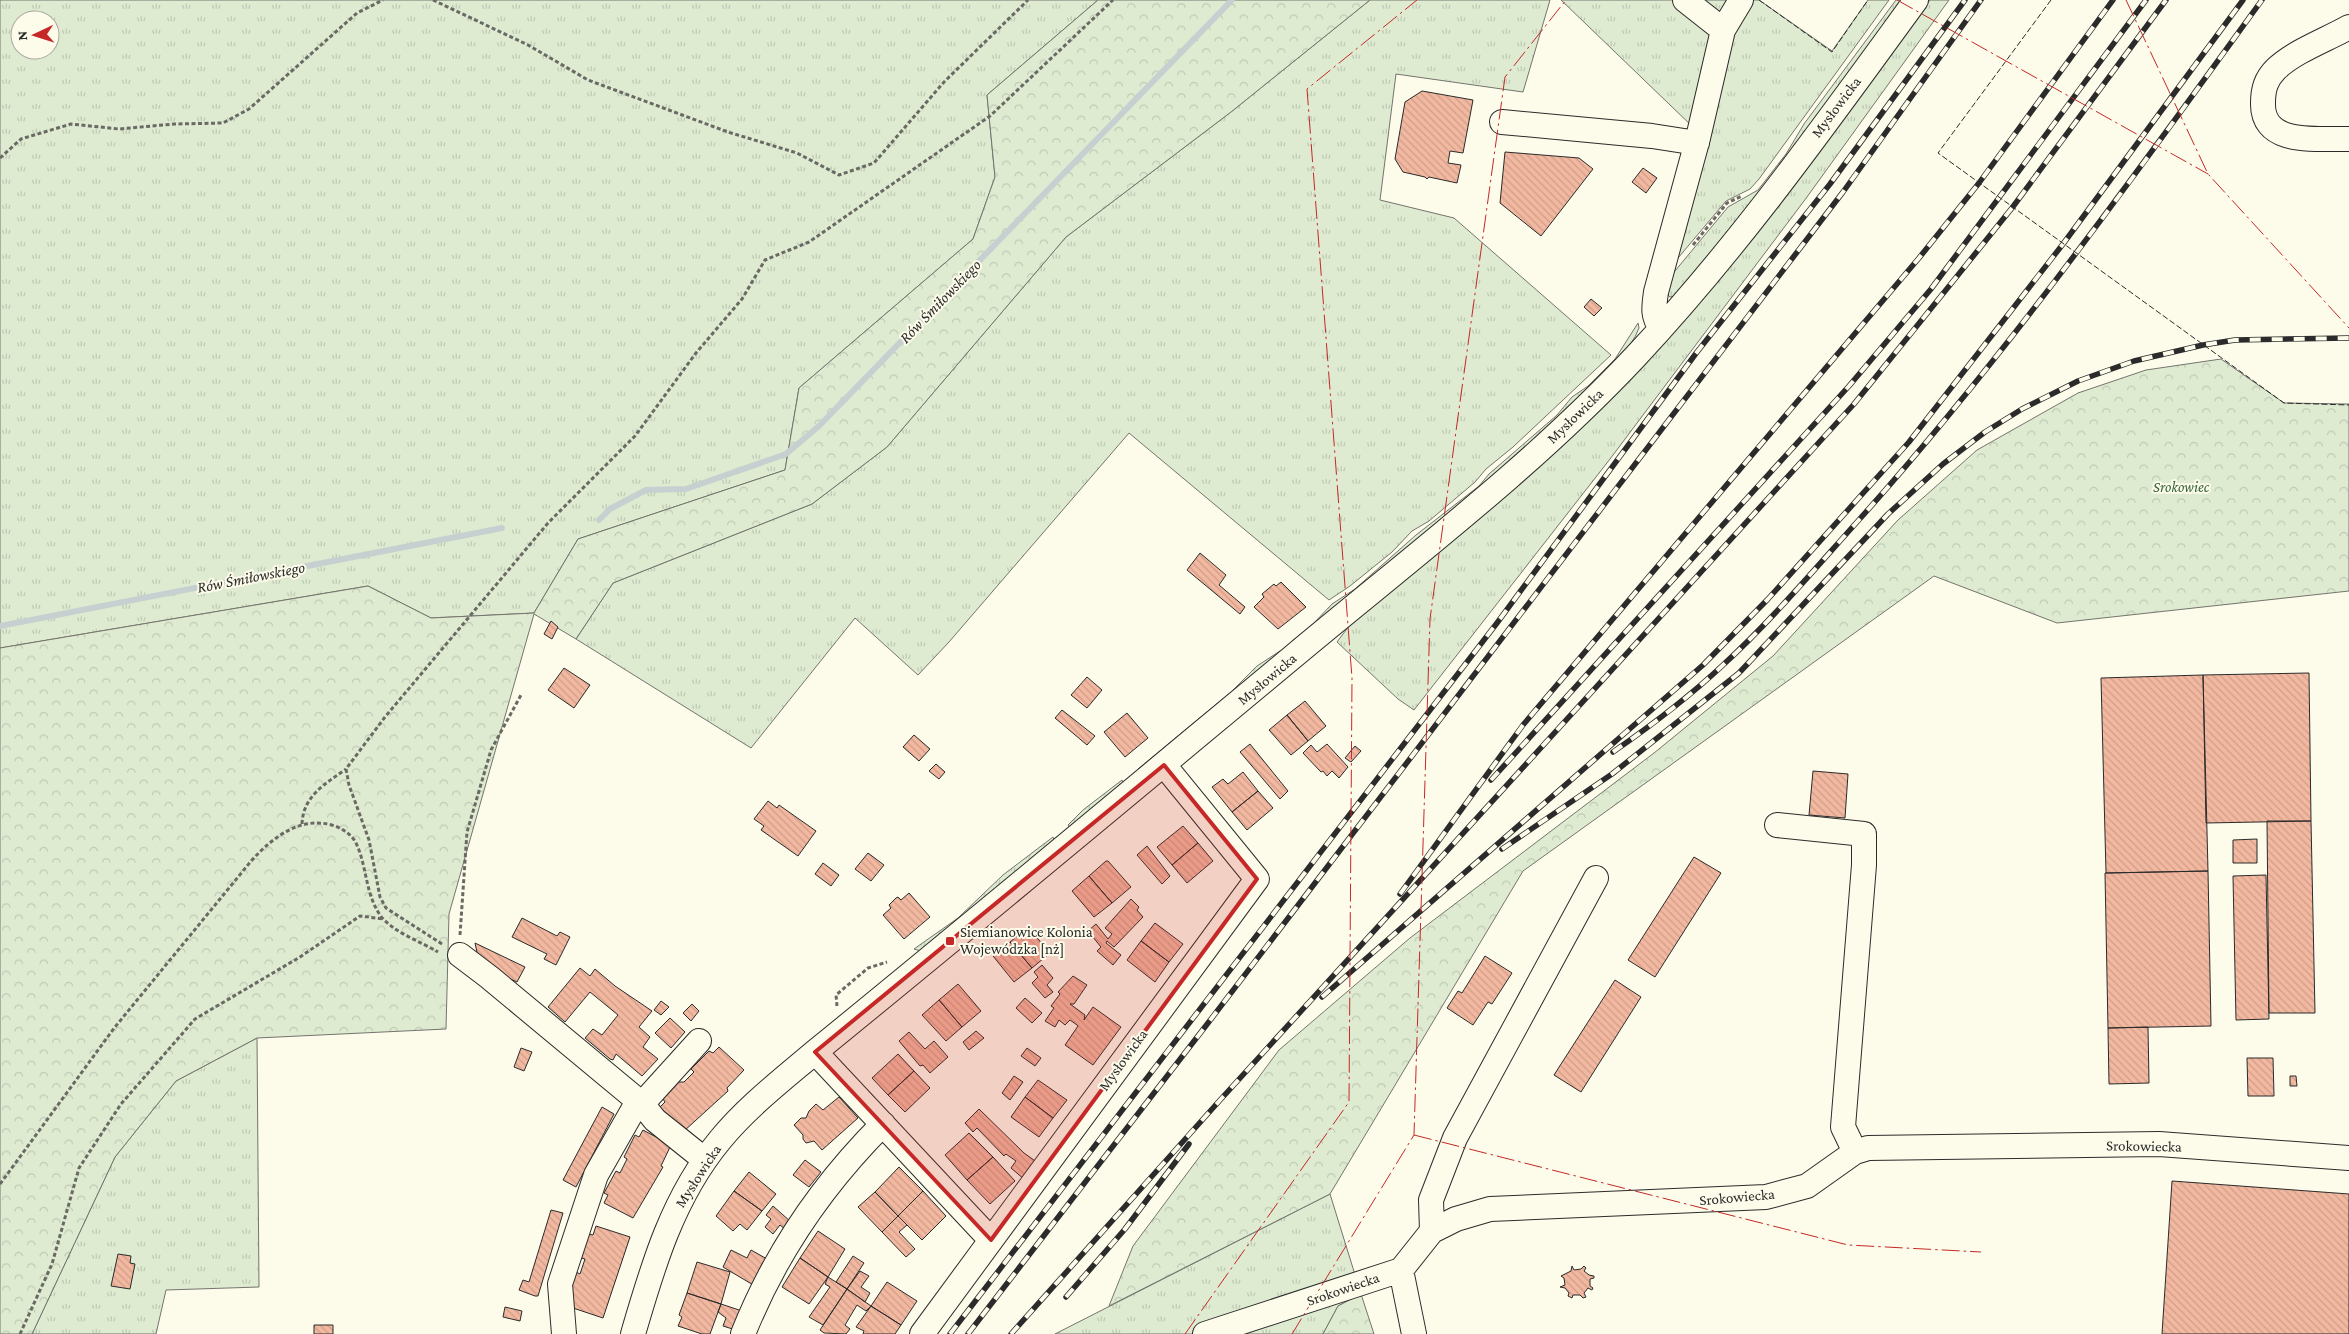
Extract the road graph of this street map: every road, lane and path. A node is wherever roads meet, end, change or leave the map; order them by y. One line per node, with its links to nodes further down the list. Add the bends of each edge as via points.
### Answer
1 (383, 0): 13 (path, via 357,13 249,109 223,123 119,129 71,124 21,139)
2 (433, 0): 3 (path, via 528,45 588,80 709,125 797,153 838,175 874,163 944,82)
3 (1028, 0)
4 (1112, 0): 19 (path, via 990,116 809,242 765,260 742,299 696,353 635,436 548,523 385,717)
5 (1685, 0): 9 (street)
6 (1740, 0): 9 (street)
7 (1916, 0): 16 (street, Mysłowicka, via 1761,206)
8 (2349, 27): 11 (street, via 2277,68 2263,91 2263,113 2270,126 2287,137)
9 (1723, 30): 12 (street)
10 (1502, 122): 12 (street)
11 (2349, 139)
12 (1697, 143): 16 (street, via 1656,292 1653,313)
13 (0, 158)
14 (1748, 193): 15 (path, via 1727,203)
15 (1690, 249)
16 (1661, 328): 18 (street, Mysłowicka, via 1584,408 1506,480)
17 (521, 695): 24 (path, via 491,750 467,832 460,924)
18 (1164, 764): 28 (street, Mysłowicka); 36 (street, Mysłowicka, via 1257,879)
19 (346, 769): 20 (path, via 320,787 303,810); 24 (path, via 369,840 380,897 386,908)
20 (302, 824): 23 (path, via 332,825 354,840 370,896); 34 (path, via 270,842 252,860 115,1027)
21 (1777, 826): 31 (street, via 1864,834 1843,1127)
22 (1596, 878): 35 (street, via 1455,1138 1431,1200)
23 (384, 919): 24 (path); 38 (path, via 360,916 300,957 195,1020 121,1104 79,1168 52,1264)
24 (453, 956): 29 (street, via 489,977)
25 (891, 962): 26 (path, via 868,968 836,995)
26 (837, 1006)
27 (699, 1041): 29 (street)
28 (815, 1052): 30 (street); 33 (street, Mysłowicka, via 742,1116)
29 (637, 1107): 33 (street); 39 (street, via 592,1186 560,1284)
30 (882, 1124): 36 (street); 41 (street, via 821,1193 758,1294)
31 (1855, 1152): 32 (street, Srokowiecka, via 1868,1148 2159,1144); 35 (street, Srokowiecka, via 1807,1186 1766,1198 1490,1210 1456,1219)
32 (2349, 1158)
33 (705, 1160): 40 (street, Mysłowicka, via 671,1220 651,1271)
34 (0, 1184)
35 (1432, 1231): 37 (street, Srokowiecka)
36 (991, 1240): 42 (street, Mysłowicka)
37 (1401, 1270): 43 (street, Srokowiecka); 44 (street)
38 (20, 1334)
39 (564, 1334)
40 (633, 1334)
41 (743, 1334)
42 (922, 1334)
43 (1205, 1334)
44 (1414, 1334)

